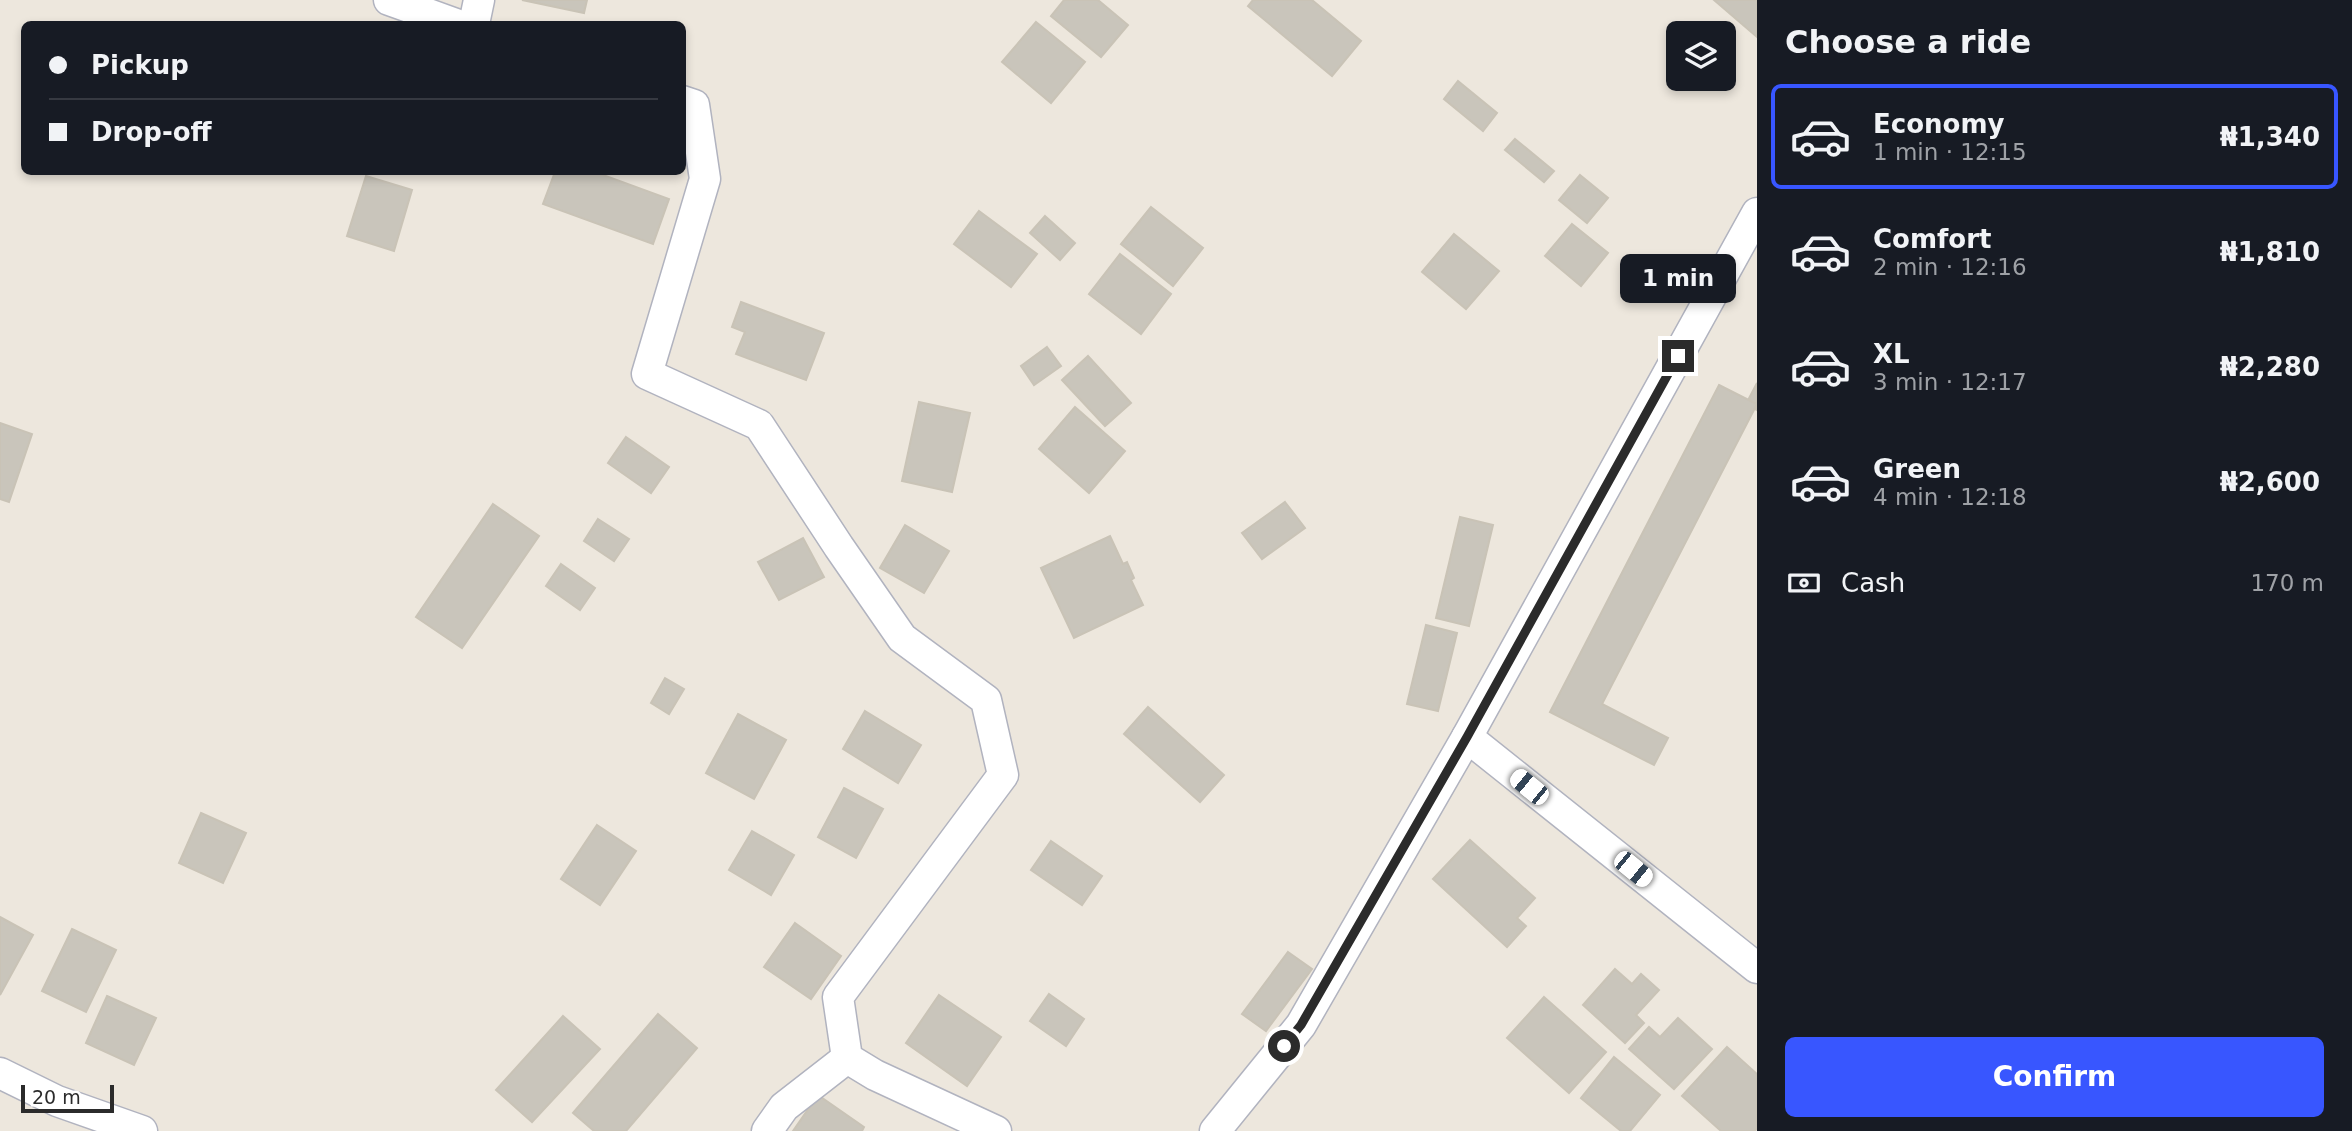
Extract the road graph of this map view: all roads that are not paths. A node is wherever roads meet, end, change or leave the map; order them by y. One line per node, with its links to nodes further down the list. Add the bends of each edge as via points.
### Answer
1 (389, 0): 3 (street)
2 (479, 0): 4 (street)
3 (448, 21)
4 (475, 21)
5 (686, 102): 9 (street, via 694,105 705,178 647,374 759,425 902,638 986,700 1003,775 838,997)
6 (1757, 213): 7 (street)
7 (1467, 737): 8 (street); 14 (street, via 1301,1025)
8 (1757, 968)
9 (847, 1058): 12 (street, via 784,1107); 13 (street)
10 (0, 1073): 11 (street, via 57,1101)
11 (142, 1131)
12 (767, 1131)
13 (996, 1131)
14 (1215, 1131)

